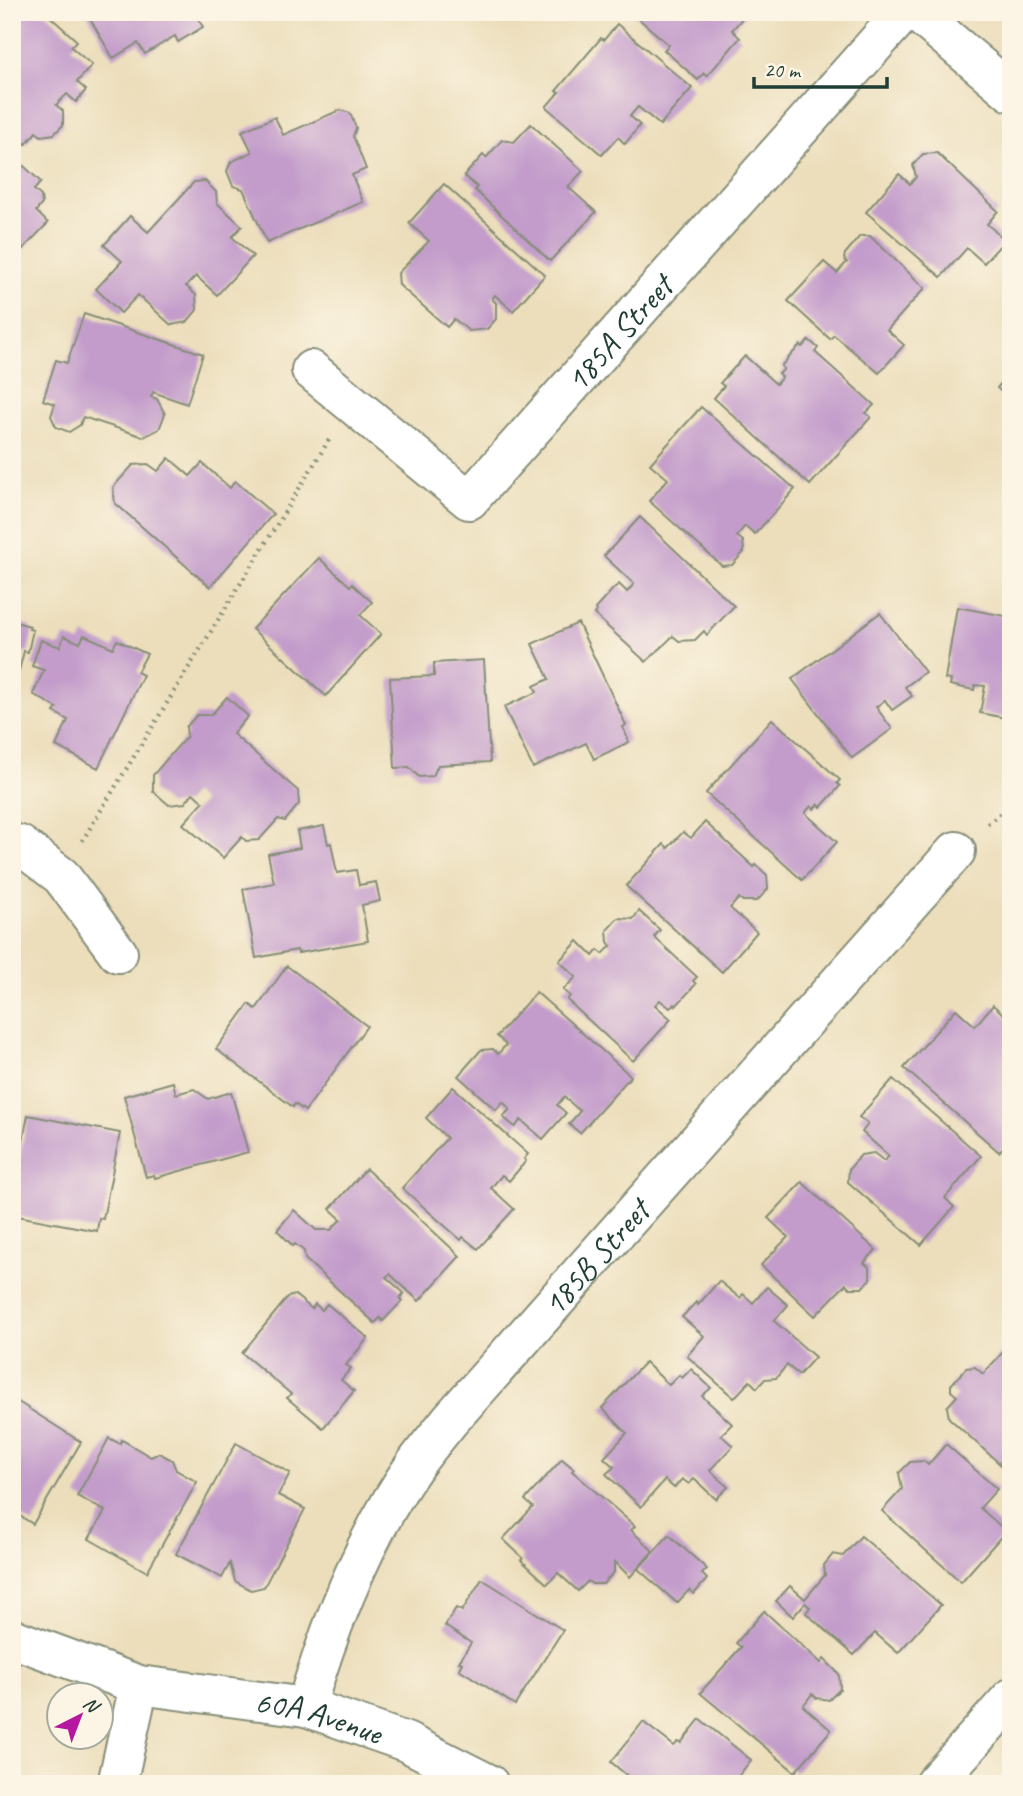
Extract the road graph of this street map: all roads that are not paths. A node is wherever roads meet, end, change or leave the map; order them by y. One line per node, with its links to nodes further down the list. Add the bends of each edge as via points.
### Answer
1 (904, 12): 4 (street, 185A Street, via 469,500)
2 (916, 12): 3 (street)
3 (1011, 92)
4 (311, 370)
5 (12, 843): 7 (street, via 61,876)
6 (956, 851): 11 (street, 185B Street, via 416,1462 382,1517 349,1587)
7 (117, 953)
8 (12, 1638): 9 (street, 60A Avenue)
9 (139, 1685): 11 (street, 60A Avenue); 12 (street)
10 (1011, 1698): 14 (street)
11 (306, 1707): 13 (street, 60A Avenue, via 406,1742)
12 (117, 1784)
13 (489, 1784)
14 (934, 1784)

